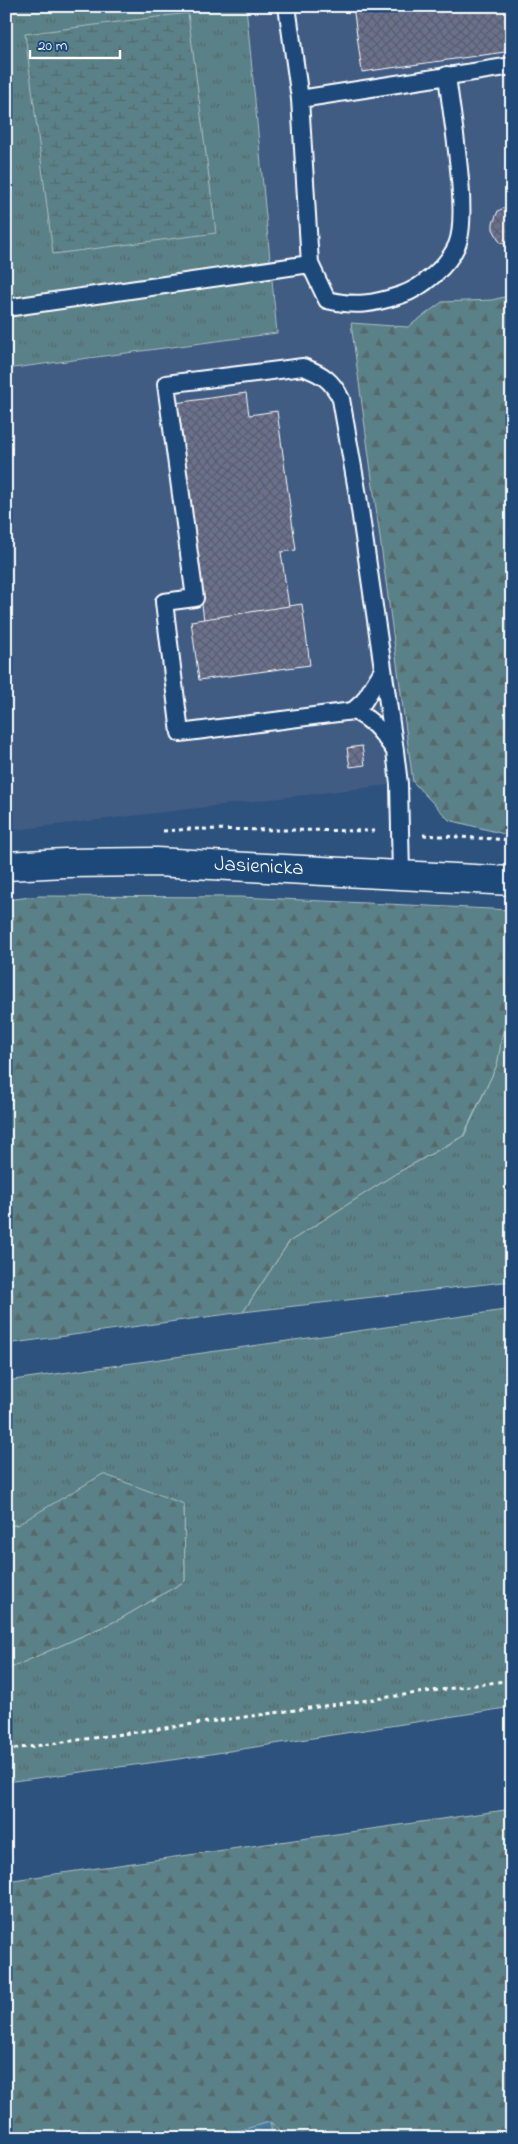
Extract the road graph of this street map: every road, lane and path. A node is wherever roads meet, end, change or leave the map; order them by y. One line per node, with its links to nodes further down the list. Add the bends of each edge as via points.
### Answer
1 (287, 6): 4 (lane)
2 (512, 66): 3 (lane)
3 (447, 75): 4 (lane); 5 (lane, via 462,207 457,245 440,268 414,291 381,301 350,305 327,300)
4 (300, 99): 5 (lane)
5 (310, 264): 6 (lane)
6 (6, 308)
7 (383, 670): 8 (lane, via 364,701); 8 (lane, via 358,496 341,398 334,384 322,374 303,367 166,384 195,598 164,602 180,733); 9 (lane)
8 (353, 711): 9 (lane, via 364,715 380,730)
9 (395, 751): 11 (lane)
10 (153, 832): 11 (path, via 192,829)
11 (400, 834): 12 (path); 14 (lane)
12 (512, 840)
13 (6, 866): 14 (main road, Jasienicka, via 146,862)
14 (401, 875): 15 (main road, Jasienicka)
15 (512, 881)
16 (512, 1680): 17 (path)
17 (6, 1750)

